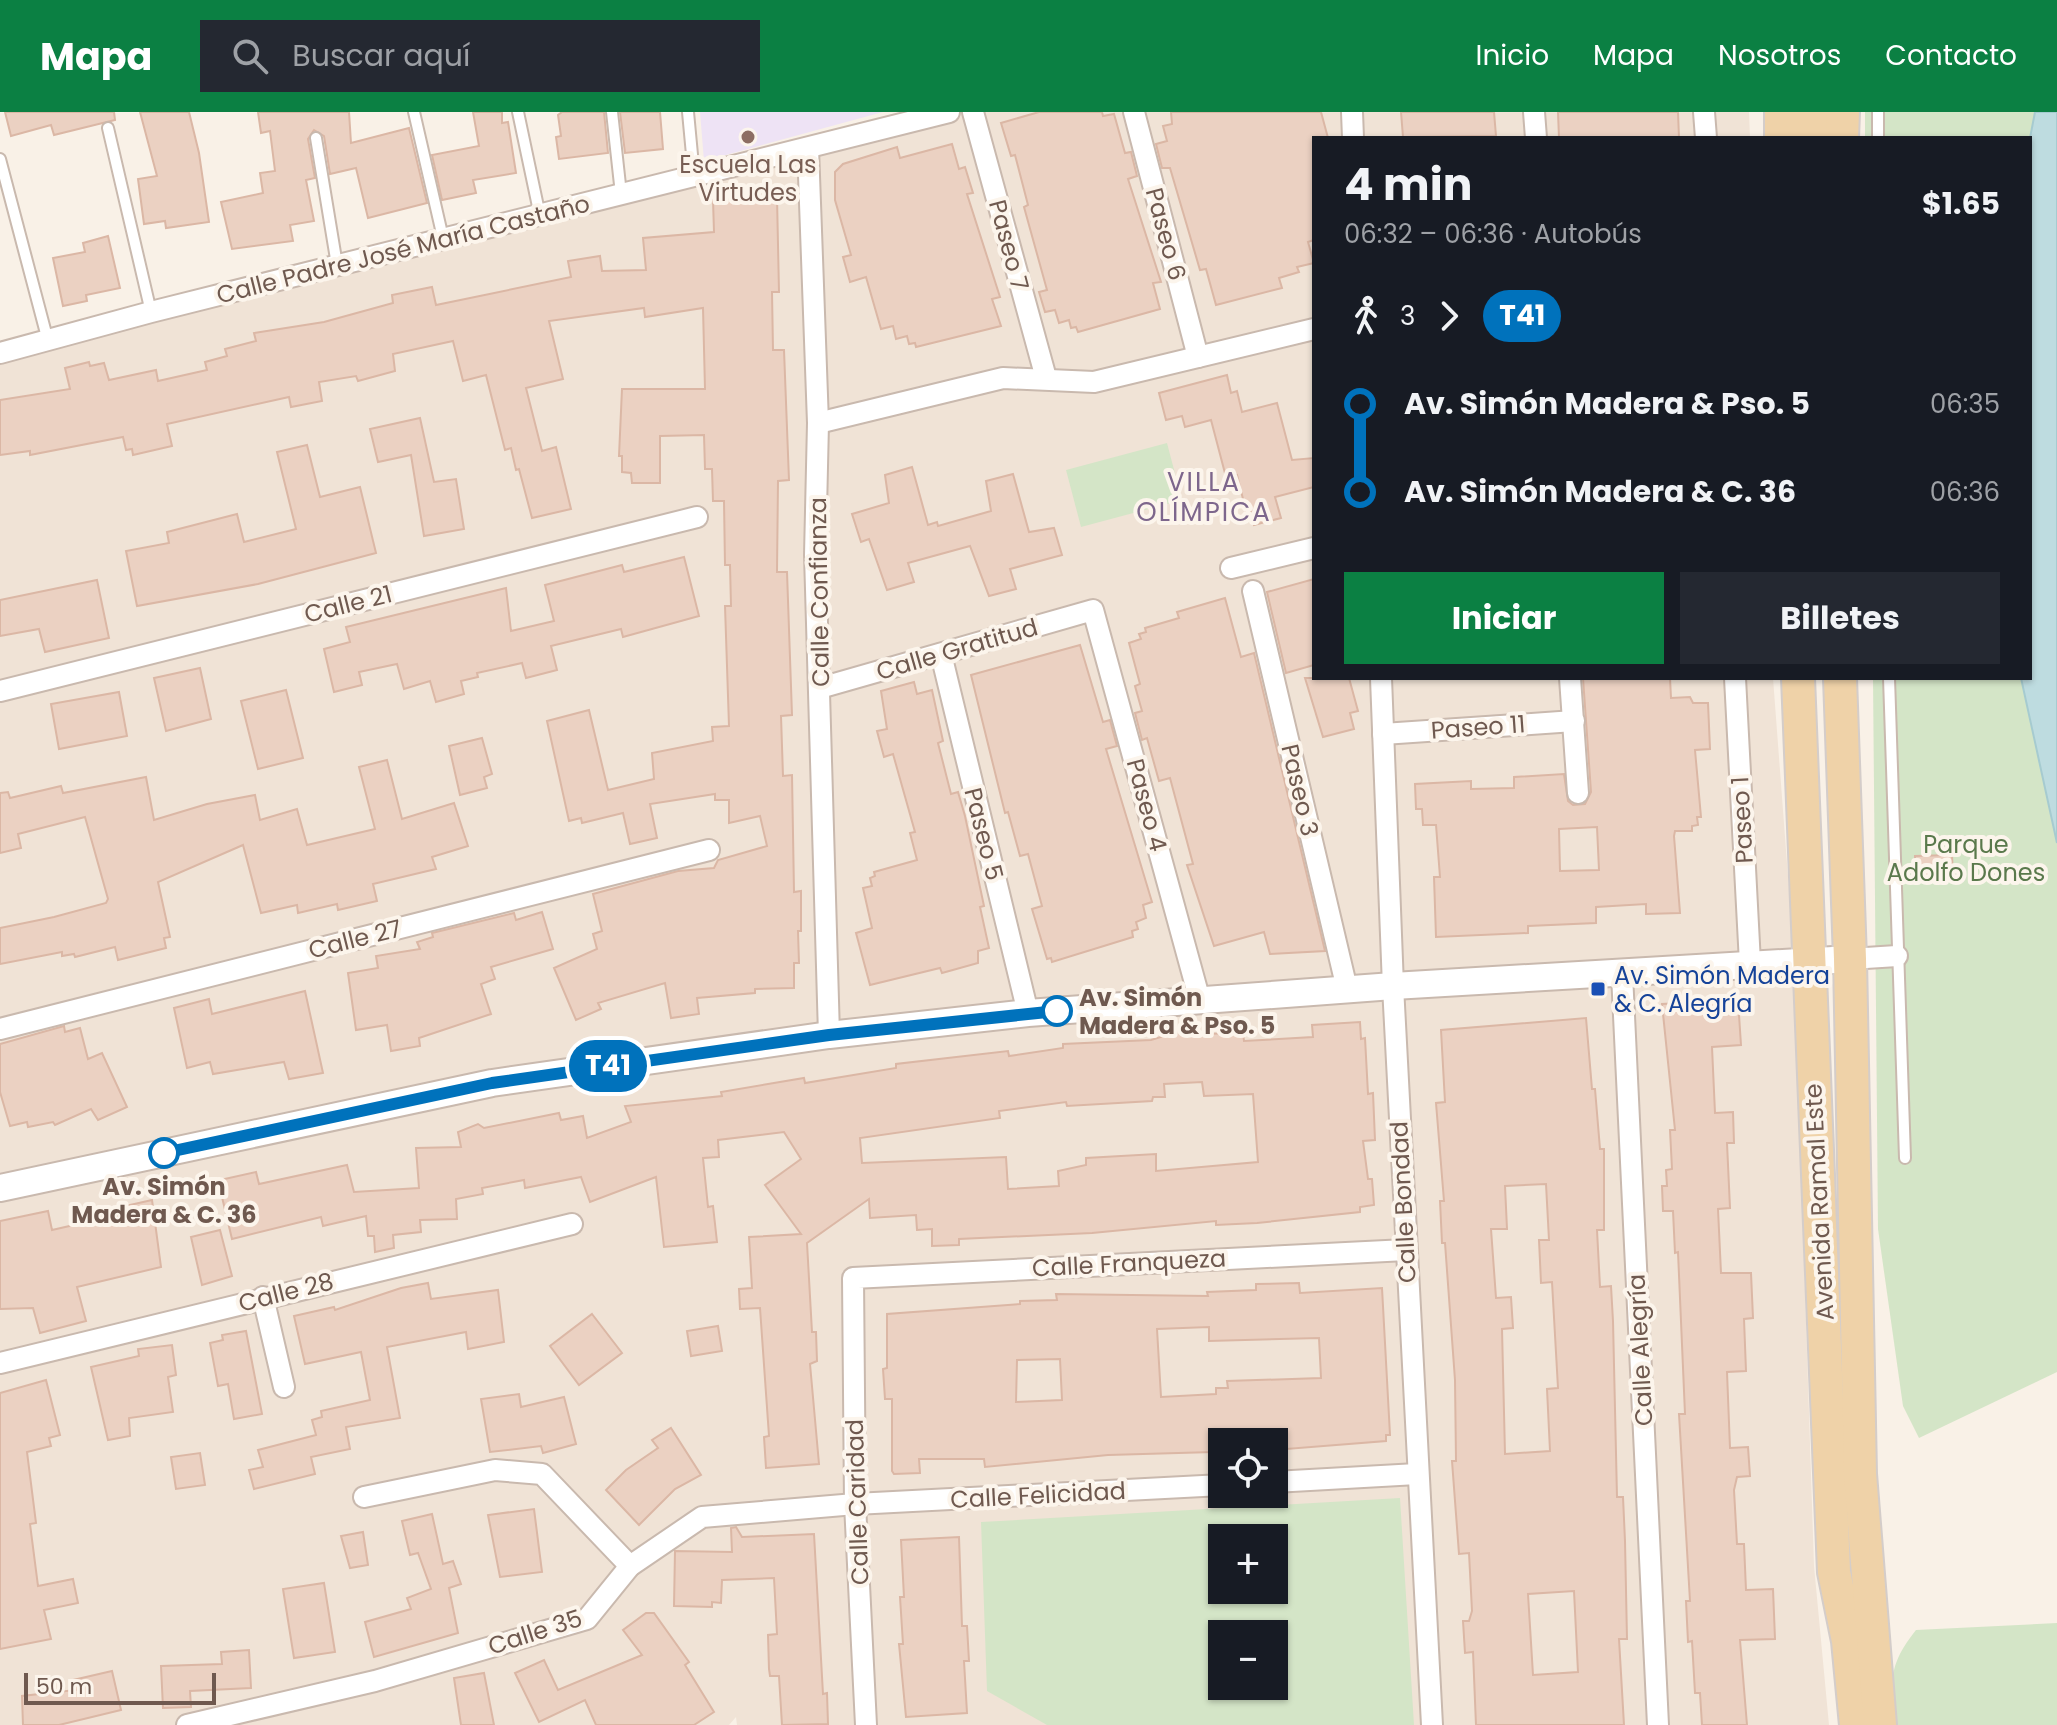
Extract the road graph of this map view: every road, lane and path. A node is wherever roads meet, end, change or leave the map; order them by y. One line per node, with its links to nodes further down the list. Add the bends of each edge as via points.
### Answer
1 (414, 112): 29 (lane)
2 (518, 112): 28 (lane)
3 (612, 112): 27 (lane)
4 (688, 112): 26 (lane)
5 (949, 112): 24 (street, Calle Padre José María Castaño)
6 (973, 112): 36 (street, Paseo 7)
7 (1134, 112): 35 (street, Paseo 6)
8 (1352, 112): 16 (street)
9 (1534, 112): 17 (street)
10 (1704, 112): 18 (street)
11 (1781, 112): 19 (main road)
12 (1813, 112): 20 (main road)
13 (1843, 112): 21 (main road)
14 (1878, 112): 22 (lane)
15 (108, 128): 31 (lane)
16 (1353, 136)
17 (1536, 136)
18 (1706, 136)
19 (1781, 136)
20 (1813, 136)
21 (1842, 136)
22 (1878, 136)
23 (316, 138): 30 (lane)
24 (808, 148): 26 (street, Calle Padre José María Castaño); 37 (street, Calle Confianza)
25 (0, 159): 33 (lane)
26 (694, 176): 27 (street, Calle Padre José María Castaño)
27 (621, 194): 28 (street, Calle Padre José María Castaño)
28 (540, 216): 29 (street, Calle Padre José María Castaño)
29 (443, 238): 30 (street, Calle Padre José María Castaño)
30 (337, 265): 31 (street, Calle Padre José María Castaño)
31 (151, 312): 33 (street, Calle Padre José María Castaño)
32 (1312, 329): 35 (street)
33 (48, 341): 34 (street, Calle Padre José María Castaño)
34 (0, 353)
35 (1198, 357): 36 (street, via 1094,382)
36 (1046, 378): 37 (street, via 1003,378)
37 (818, 423): 50 (street, Calle Confianza)
38 (697, 517): 51 (street, Calle 21)
39 (1312, 548): 40 (street)
40 (1231, 568)
41 (1253, 591): 62 (street, Paseo 3)
42 (1093, 610): 43 (street, Calle Gratitud); 63 (street, Paseo 4)
43 (941, 654): 50 (street, Calle Gratitud); 64 (street, Paseo 5)
44 (1381, 680): 53 (street, Calle Bondad)
45 (1570, 680): 52 (street)
46 (1735, 680): 59 (street, Paseo 1)
47 (1798, 680): 58 (main road, Avenida Ramal Este)
48 (1840, 680): 57 (main road, Avenida Ramal Este)
49 (1889, 680): 56 (lane)
50 (820, 688): 66 (street, Calle Confianza)
51 (0, 691)
52 (1574, 721): 53 (street, Paseo 11); 54 (street)
53 (1383, 734): 61 (street, Calle Bondad)
54 (1578, 793)
55 (709, 850): 65 (street, Calle 27)
56 (1897, 956): 57 (street); 67 (lane)
57 (1850, 959): 58 (street); 86 (main road, Avenida Ramal Este, via 1860,1489)
58 (1807, 960): 59 (street); 85 (main road, Avenida Ramal Este, via 1834,1572 1848,1641)
59 (1750, 963): 60 (street)
60 (1622, 974): 61 (street); 84 (street, Calle Alegría)
61 (1393, 986): 62 (street); 70 (street, Calle Bondad)
62 (1347, 989): 63 (street)
63 (1200, 1001): 64 (street)
64 (1028, 1013): 66 (street)
65 (0, 1029)
66 (829, 1035): 68 (street, via 492,1083)
67 (1905, 1158)
68 (0, 1188)
69 (572, 1224): 72 (street, Calle 28)
70 (1406, 1250): 71 (street, Calle Franqueza); 75 (street, Calle Bondad)
71 (853, 1278): 79 (street, Calle Caridad)
72 (263, 1297): 73 (street, Calle 28); 74 (street)
73 (0, 1363)
74 (284, 1387)
75 (1417, 1474): 76 (street); 83 (street, Calle Bondad)
76 (1288, 1481)
77 (1208, 1486): 79 (street, Calle Felicidad)
78 (364, 1497): 80 (street, via 495,1470 542,1474)
79 (855, 1504): 80 (street, Calle 35, via 702,1517); 82 (street, Calle Caridad)
80 (630, 1566): 81 (street, Calle 35, via 587,1619 375,1681)
81 (187, 1725)
82 (866, 1725)
83 (1432, 1725)
84 (1658, 1725)
85 (1856, 1725)
86 (1880, 1725)

